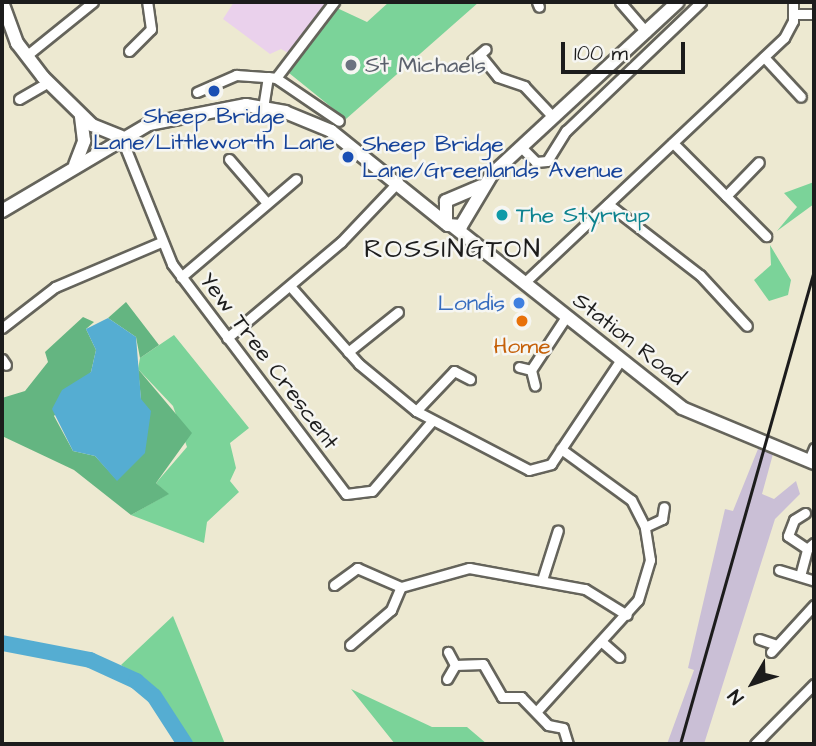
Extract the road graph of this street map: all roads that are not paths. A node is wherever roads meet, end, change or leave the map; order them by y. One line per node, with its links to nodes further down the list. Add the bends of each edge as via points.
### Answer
1 (2, 2): 14 (main road)
2 (93, 2): 14 (street)
3 (147, 2): 12 (street, via 152,24 132,48)
4 (334, 2): 16 (street)
5 (620, 2): 11 (street)
6 (678, 2): 11 (main road)
7 (701, 2): 27 (street, via 566,131 547,161 536,162)
8 (793, 2): 9 (street)
9 (794, 14): 10 (street); 15 (street, via 789,30)
10 (814, 14)
11 (646, 32): 23 (main road)
12 (128, 37)
13 (479, 55): 23 (street, via 498,77 524,86)
14 (26, 56): 17 (main road)
15 (764, 57): 19 (street); 26 (street)
16 (272, 78): 18 (street, via 236,75); 21 (street); 24 (street)
17 (48, 82): 20 (street); 22 (main road)
18 (197, 92)
19 (800, 97)
20 (19, 99)
21 (263, 108): 25 (main road, via 191,111); 32 (main road, Station Road, via 331,131)
22 (80, 114): 25 (main road); 30 (main road, via 84,141)
23 (553, 117): 27 (main road)
24 (339, 121)
25 (121, 137): 30 (main road); 42 (street, Yew Tree Crescent)
26 (673, 143): 34 (street); 37 (street)
27 (521, 148): 33 (main road)
28 (229, 159): 36 (street)
29 (760, 162): 34 (street)
30 (75, 166): 38 (main road)
31 (296, 179): 36 (street)
32 (403, 186): 35 (main road); 40 (main road, Station Road); 46 (street)
33 (481, 186): 35 (main road); 39 (main road)
34 (726, 196): 41 (street)
35 (452, 198): 39 (main road); 40 (main road, via 441,209)
36 (267, 203): 44 (street)
37 (608, 204): 45 (street); 49 (street, via 700,275)
38 (2, 211)
39 (470, 212): 40 (main road); 43 (main road)
40 (450, 225): 43 (main road, Station Road)
41 (766, 236)
42 (161, 242): 44 (street, Yew Tree Crescent); 50 (street, via 55,288)
43 (479, 245): 45 (main road, Station Road)
44 (181, 277): 51 (street, Yew Tree Crescent)
45 (525, 282): 48 (main road, Station Road)
46 (290, 286): 51 (street); 52 (street)
47 (398, 312): 52 (street)
48 (566, 317): 53 (main road, Station Road); 55 (street)
49 (747, 326)
50 (2, 328)
51 (227, 338): 59 (street, Yew Tree Crescent, via 352,496 385,480)
52 (348, 352): 58 (street)
53 (620, 361): 60 (street); 61 (main road, Station Road, via 682,408)
54 (519, 367): 55 (street)
55 (531, 370): 57 (street)
56 (470, 379): 58 (street, via 454,371)
57 (535, 386)
58 (416, 411): 59 (street)
59 (432, 421): 60 (street, via 514,465 537,471)
60 (561, 449): 64 (street, via 624,492)
61 (812, 457)
62 (664, 507): 64 (street, via 662,519)
63 (805, 513): 68 (street, via 794,520 789,536)
64 (645, 527): 76 (street, via 648,573)
65 (558, 530): 66 (street)
66 (554, 541): 67 (street); 71 (street)
67 (565, 544)
68 (811, 546): 70 (street)
69 (779, 570): 70 (street)
70 (800, 576): 72 (street)
71 (542, 580): 74 (street, via 469,568); 76 (street, via 595,592)
72 (814, 581)
73 (334, 585): 74 (street, via 357,568)
74 (401, 587): 77 (street, via 391,610 352,641)
75 (814, 605): 78 (street, via 773,649)
76 (627, 615): 79 (street)
77 (345, 629)
78 (759, 639)
79 (602, 642): 81 (street); 85 (street)
80 (448, 652): 82 (street)
81 (619, 657)
82 (455, 665): 83 (street); 85 (street, via 483,664 502,697 517,695)
83 (447, 679)
84 (814, 684): 87 (street)
85 (536, 712): 86 (street, via 563,728)
86 (568, 744)
87 (755, 744)

